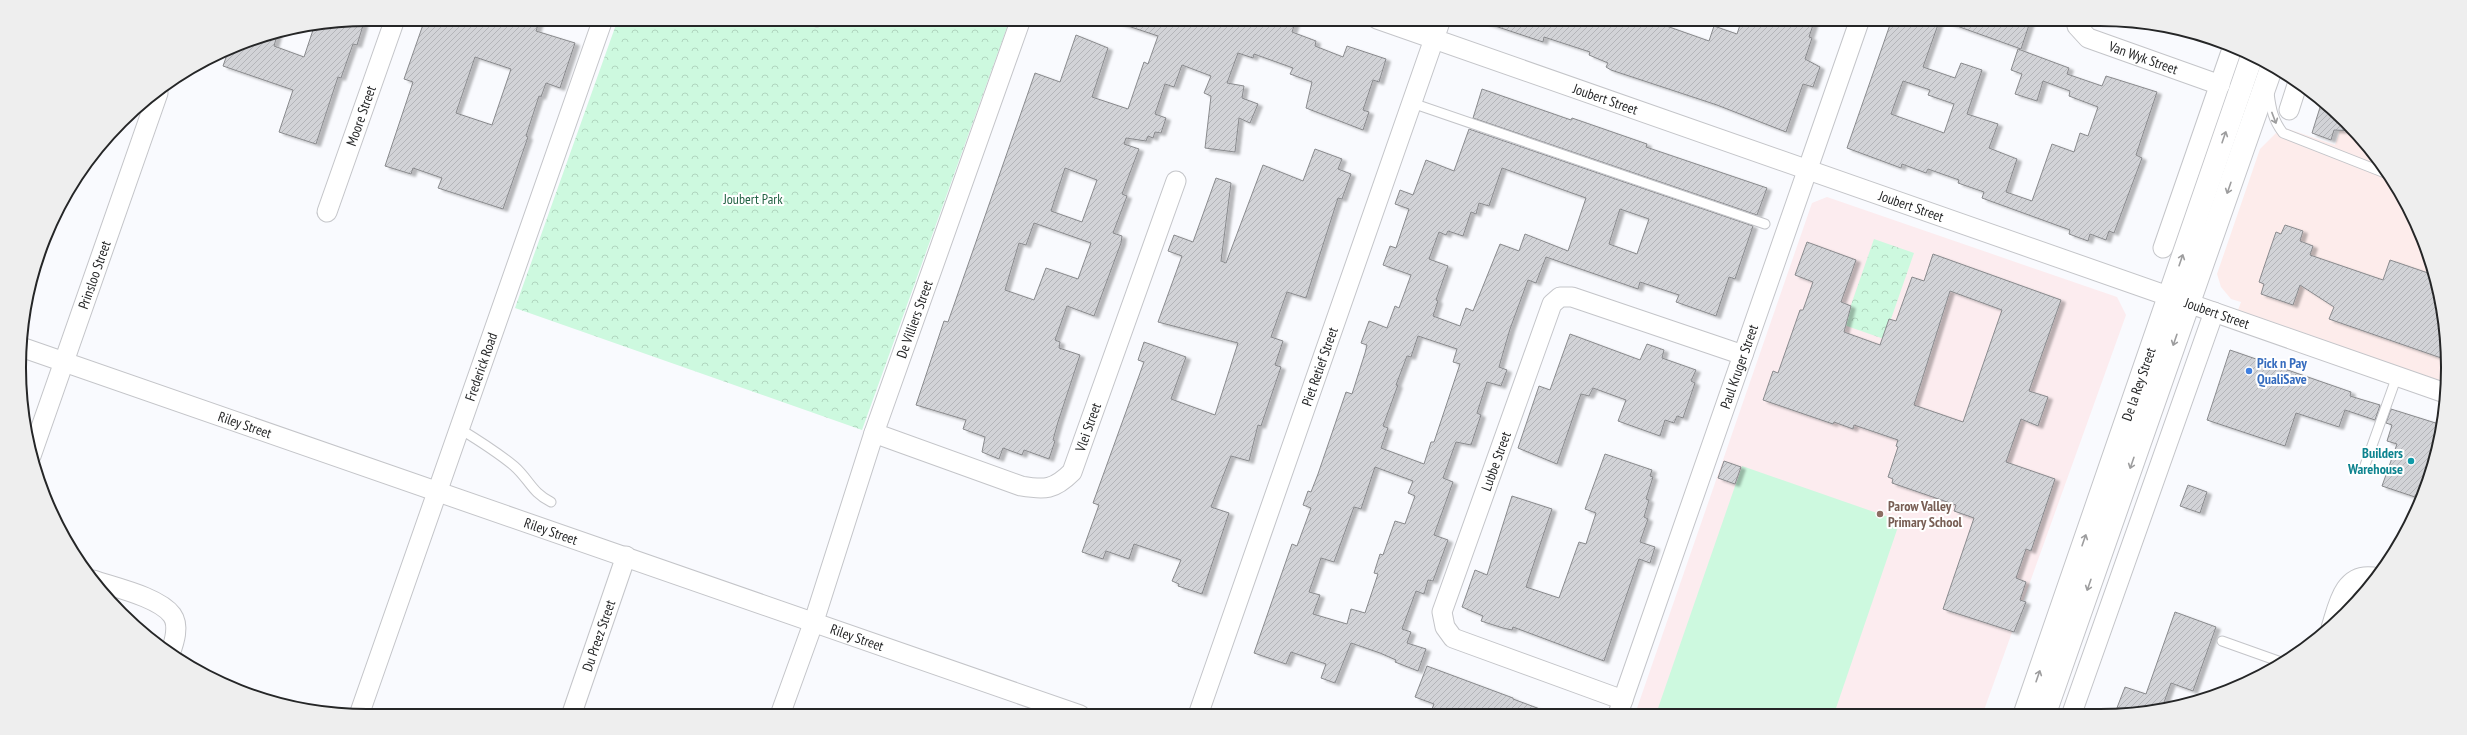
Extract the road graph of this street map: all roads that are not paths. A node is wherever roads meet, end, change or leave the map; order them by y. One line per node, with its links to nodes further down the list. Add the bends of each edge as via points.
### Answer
1 (393, 26): 20 (street, Moore Street)
2 (601, 26): 30 (street, Frederick Road)
3 (1019, 26): 31 (street, De Villiers Street)
4 (1397, 26): 8 (street, Joubert Street)
5 (1439, 26): 8 (street, Piet Retief Street)
6 (1858, 26): 17 (street, Paul Kruger Street)
7 (2077, 26): 12 (street, Van Wyk Street, via 2088,38)
8 (1434, 39): 15 (street, Piet Retief Street); 17 (street, Joubert Street)
9 (2231, 52): 12 (street)
10 (2251, 61): 23 (main road, De la Rey Street, one-way to 10)
11 (2270, 73): 18 (lane, one-way to 18, via 2271,111 2283,133); 23 (main road, De la Rey Street, one-way to 23)
12 (2220, 85): 22 (street)
13 (2296, 89): 16 (street)
14 (155, 101): 27 (street, Prinsloo Street)
15 (1412, 103): 21 (lane); 49 (street, Piet Retief Street)
16 (2289, 110)
17 (1808, 169): 23 (street, Joubert Street); 26 (street, Paul Kruger Street)
18 (2377, 170)
19 (1176, 181): 31 (street, Vlei Street, via 1072,472 1061,483 1044,490 1021,486)
20 (327, 212)
21 (1764, 224)
22 (2163, 248)
23 (2178, 300): 24 (street, Joubert Street); 50 (main road, De la Rey Street, one-way to 23); 51 (main road, De la Rey Street, one-way to 51)
24 (2214, 312): 28 (street, Joubert Street); 52 (street)
25 (27, 349): 27 (street, Riley Street)
26 (1743, 355): 44 (street, Paul Kruger Street); 44 (street, Lubbe Street, via 1572,297 1560,297 1552,304 1442,612 1446,627 1453,638)
27 (63, 362): 32 (street, Prinsloo Street); 34 (street, Riley Street)
28 (2397, 376): 29 (street, Joubert Street); 33 (lane)
29 (2440, 391)
30 (460, 429): 34 (street, Frederick Road); 35 (lane, via 514,466 532,490)
31 (874, 434): 40 (street, De Villiers Street)
32 (35, 444)
33 (2364, 468)
34 (438, 492): 36 (street, Riley Street); 45 (street, Frederick Road)
35 (551, 502)
36 (626, 556): 40 (street, Riley Street); 46 (street, Du Preez Street)
37 (2368, 577): 39 (street, via 2357,578 2346,587)
38 (104, 584): 42 (street, via 155,602 172,615 176,630)
39 (2336, 613)
40 (814, 621): 47 (street, De Villiers Street); 48 (street, Riley Street)
41 (2222, 641): 43 (lane)
42 (172, 647)
43 (2275, 660)
44 (1620, 707)
45 (361, 709)
46 (573, 709)
47 (782, 709)
48 (1063, 709)
49 (1200, 709)
50 (2026, 709)
51 (2045, 709)
52 (2073, 709)

